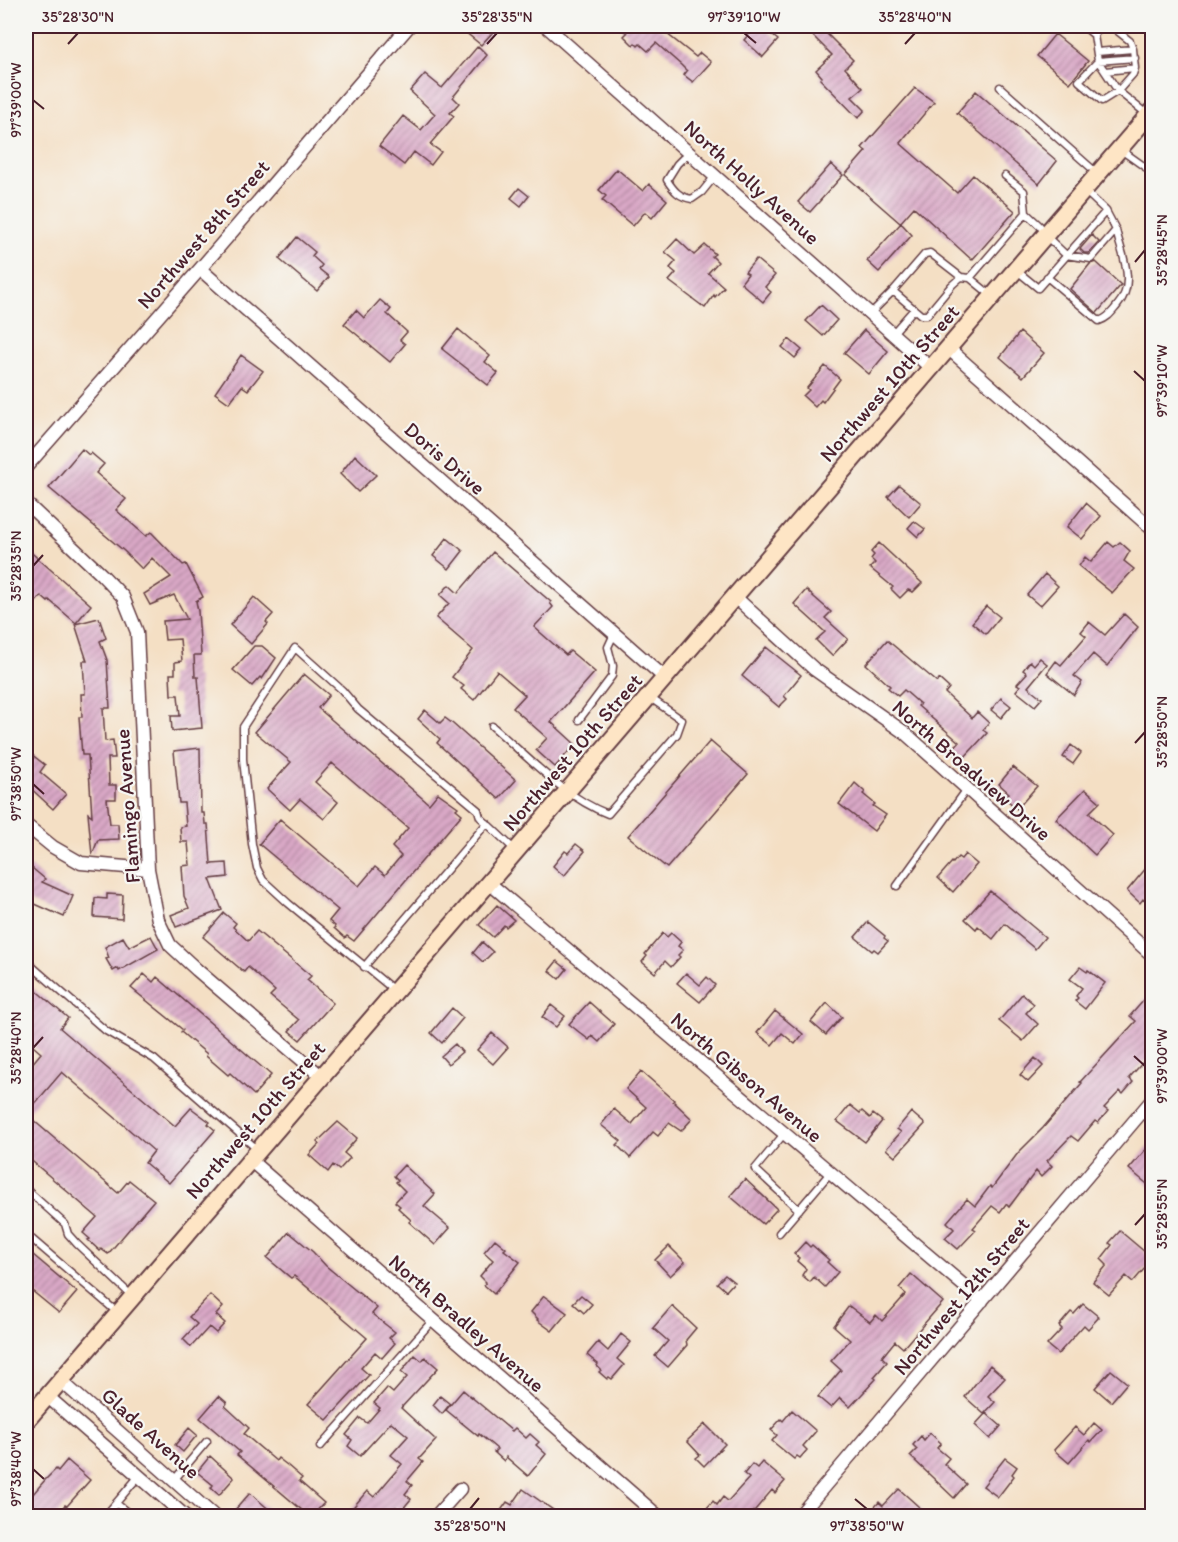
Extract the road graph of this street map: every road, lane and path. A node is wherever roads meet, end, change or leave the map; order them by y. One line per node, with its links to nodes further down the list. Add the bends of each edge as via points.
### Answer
1 (409, 26): 28 (street, Northwest 8th Street)
2 (546, 26): 17 (street, North Holly Avenue)
3 (1083, 26): 6 (lane)
4 (1102, 26): 6 (lane)
5 (1111, 26): 7 (lane, via 1130,41)
6 (1094, 34): 8 (lane)
7 (1133, 49): 8 (lane); 9 (lane)
8 (1097, 52): 10 (lane)
9 (1135, 58): 10 (lane); 11 (lane)
10 (1098, 61): 12 (lane); 14 (lane, via 1079,81 1102,101)
11 (1135, 68): 12 (lane); 14 (lane)
12 (1105, 71): 14 (lane)
13 (1000, 87): 19 (lane)
14 (1118, 91): 15 (lane)
15 (1151, 114): 16 (main road, Northwest 10th Street)
16 (1120, 149): 18 (lane); 19 (main road, Northwest 10th Street)
17 (689, 152): 20 (street, North Holly Avenue); 20 (lane, via 667,180 673,190 692,199)
18 (1152, 172)
19 (1098, 175): 22 (main road, Northwest 10th Street)
20 (715, 176): 36 (street, North Holly Avenue)
21 (1005, 176): 24 (lane, via 1023,191)
22 (1084, 190): 23 (lane); 26 (main road, Northwest 10th Street)
23 (1106, 211): 25 (lane); 27 (lane)
24 (1026, 213): 26 (lane); 32 (lane)
25 (1116, 230): 27 (lane, via 1091,259); 31 (lane, via 1129,282 1125,297 1106,319 1099,321)
26 (1046, 236): 27 (lane); 29 (main road, Northwest 10th Street)
27 (1066, 255): 31 (lane)
28 (200, 268): 40 (street, Northwest 8th Street); 44 (street, Doris Drive)
29 (1016, 270): 31 (lane, via 1038,288); 34 (main road, Northwest 10th Street)
30 (961, 277): 32 (lane); 33 (lane, via 930,253 925,254); 35 (lane, via 927,315)
31 (1047, 277)
32 (970, 278): 34 (lane)
33 (893, 291): 35 (lane); 36 (lane)
34 (993, 297): 38 (main road, Northwest 10th Street)
35 (914, 309): 37 (lane)
36 (870, 314): 37 (street, North Holly Avenue)
37 (892, 334): 39 (street, North Holly Avenue)
38 (948, 348): 39 (main road, Northwest 10th Street); 42 (street)
39 (931, 368): 43 (main road, Northwest 10th Street)
40 (26, 467)
41 (26, 503): 54 (street, Flamingo Avenue, via 123,597 137,632)
42 (1150, 525)
43 (735, 597): 45 (main road, Northwest 10th Street); 49 (street, North Broadview Drive, via 814,669 904,733)
44 (615, 633): 45 (street, Doris Drive); 47 (lane, via 608,647 612,676)
45 (665, 678): 46 (main road, Northwest 10th Street)
46 (649, 696): 50 (main road, Northwest 10th Street); 50 (lane, via 682,720 677,734 608,814)
47 (579, 720)
48 (492, 726): 50 (lane)
49 (967, 789): 56 (lane); 57 (street, North Broadview Drive)
50 (568, 791): 53 (main road, Northwest 10th Street)
51 (487, 824): 53 (lane); 59 (lane); 59 (lane, via 478,810 358,709 295,648 243,727 255,860 263,880)
52 (26, 825): 54 (street, via 53,848 81,863)
53 (517, 851): 55 (main road, Northwest 10th Street)
54 (148, 869): 61 (street, Flamingo Avenue, via 158,920 170,945)
55 (488, 882): 60 (main road, Northwest 10th Street); 63 (street, North Gibson Avenue)
56 (897, 886)
57 (1152, 955)
58 (26, 961): 64 (lane, via 106,1030 154,1059)
59 (364, 967): 60 (lane)
60 (396, 992): 61 (main road, Northwest 10th Street)
61 (322, 1077): 64 (main road, Northwest 10th Street)
62 (1152, 1100): 71 (street, Northwest 12th Street)
63 (784, 1134): 65 (street, North Gibson Avenue); 67 (lane, via 755,1169)
64 (254, 1155): 70 (main road, Northwest 10th Street); 73 (street, North Bradley Avenue)
65 (830, 1173): 67 (lane); 71 (street, North Gibson Avenue)
66 (26, 1189): 70 (lane, via 65,1224 77,1244)
67 (799, 1210): 68 (lane)
68 (779, 1233)
69 (26, 1234): 72 (lane)
70 (133, 1297): 72 (main road, Northwest 10th Street)
71 (982, 1301): 90 (street, Northwest 12th Street)
72 (118, 1314): 74 (main road, Northwest 10th Street)
73 (433, 1320): 78 (lane); 89 (street, North Bradley Avenue)
74 (60, 1380): 75 (main road, Northwest 10th Street); 79 (street, Glade Avenue)
75 (47, 1395): 76 (main road, Northwest 10th Street); 80 (street, Glade Avenue)
76 (26, 1421)
77 (207, 1441): 81 (lane)
78 (320, 1447)
79 (153, 1461): 80 (street); 81 (street, Glade Avenue)
80 (140, 1476): 83 (lane); 86 (street, Glade Avenue)
81 (174, 1480): 87 (street, Glade Avenue)
82 (460, 1489): 88 (street)
83 (117, 1503): 84 (lane); 85 (lane)
84 (105, 1516)
85 (132, 1516)
86 (185, 1516)
87 (214, 1516)
88 (436, 1516)
89 (658, 1516)
90 (799, 1516)

